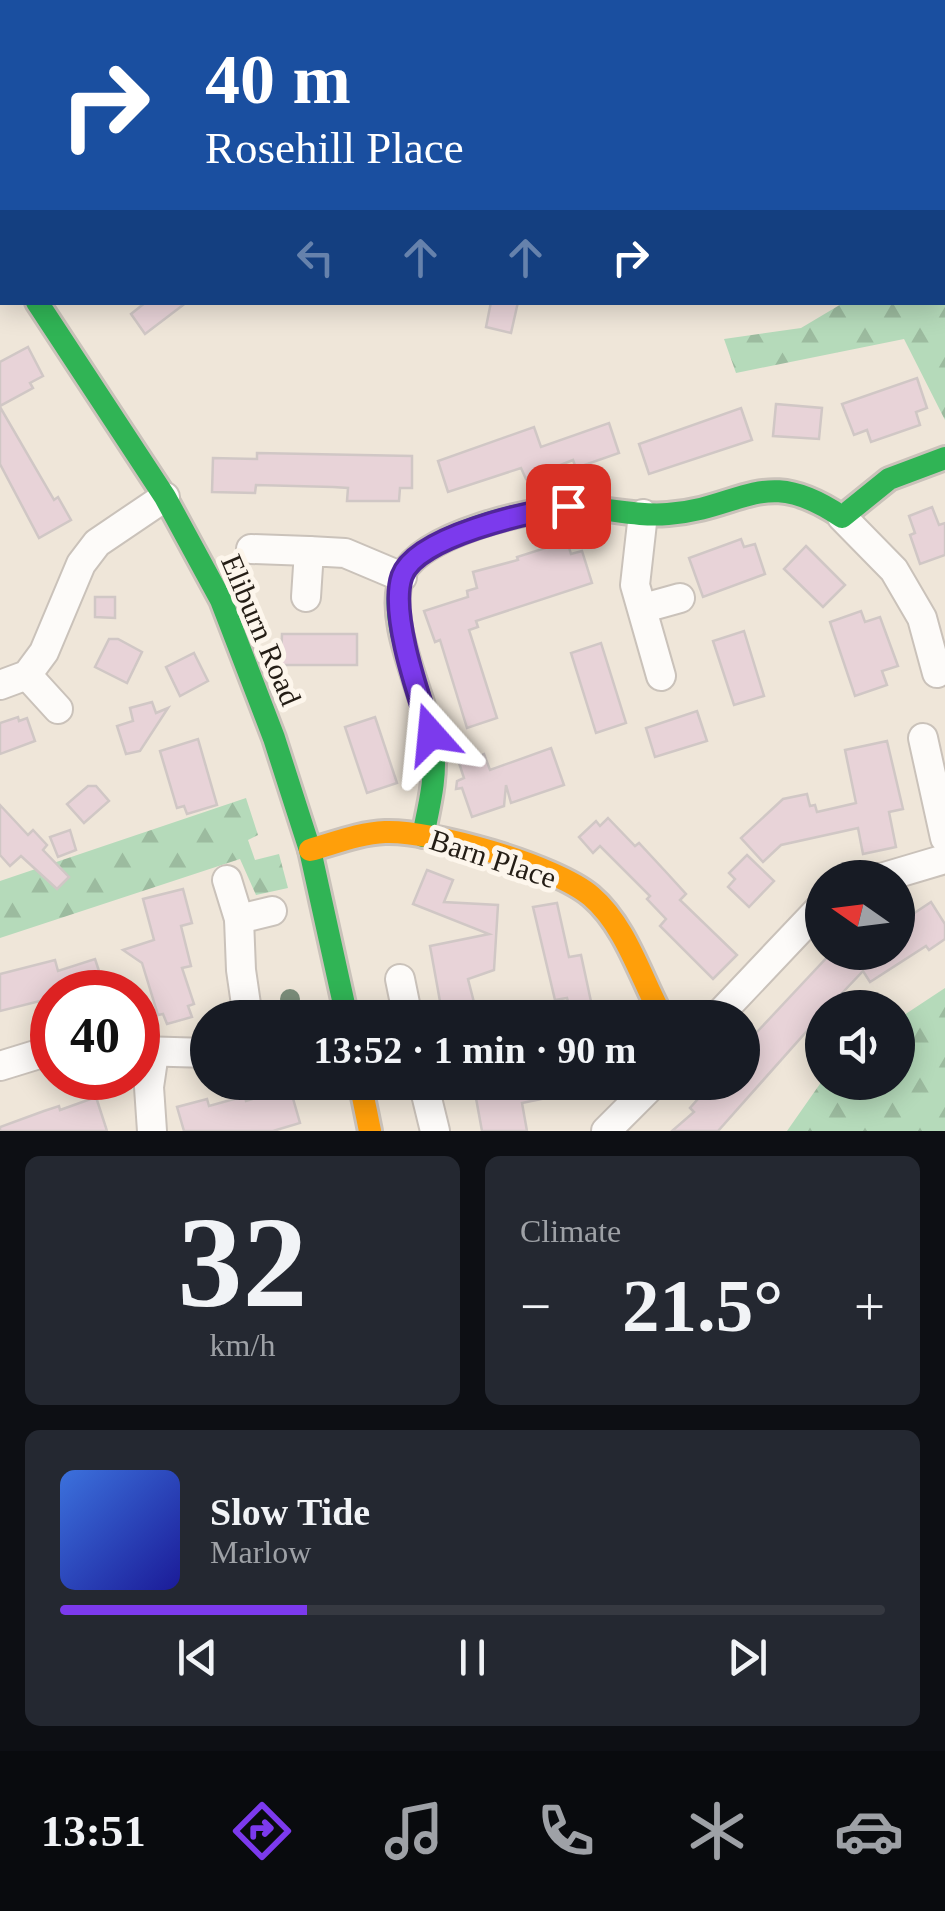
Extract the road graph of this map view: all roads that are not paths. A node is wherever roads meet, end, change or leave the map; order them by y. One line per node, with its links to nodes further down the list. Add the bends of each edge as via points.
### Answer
1 (40, 305): 3 (street, Eliburn Road)
2 (945, 458): 5 (street, via 893,474)
3 (165, 496): 14 (street, via 96,543); 21 (street, Eliburn Road, via 220,600)
4 (643, 514): 5 (street, via 672,514 778,489 814,498); 8 (street, via 568,506 498,521 427,550); 11 (street, via 635,585)
5 (842, 516): 12 (street)
6 (251, 548): 7 (street)
7 (309, 551): 8 (street, via 344,553); 9 (street)
8 (402, 577): 19 (street, via 403,633 435,759)
9 (306, 597)
10 (680, 598): 11 (street)
11 (644, 608): 15 (street)
12 (934, 615): 13 (street)
13 (937, 674)
14 (28, 675): 16 (street); 17 (street)
15 (661, 676)
16 (0, 685)
17 (58, 709)
18 (923, 738): 20 (street)
19 (423, 836): 21 (street, Barn Place, via 391,832); 32 (street, Barn Place, via 558,877 589,894 612,922)
20 (945, 838)
21 (310, 850): 30 (street, Eliburn Road)
22 (945, 860): 23 (street)
23 (915, 869)
24 (228, 880): 26 (street)
25 (272, 910): 26 (street)
26 (239, 919): 29 (street)
27 (805, 924): 33 (street)
28 (400, 979): 31 (street)
29 (245, 1000)
30 (343, 1000)
31 (404, 1000)
32 (653, 1000)
33 (733, 1000)
34 (160, 1052): 35 (street)
35 (190, 1053)
36 (30, 1057): 37 (street)
37 (0, 1066)
38 (150, 1100): 42 (street)
39 (364, 1100): 43 (street)
40 (428, 1100): 44 (street)
41 (637, 1100): 45 (street)
42 (152, 1131)
43 (370, 1131)
44 (434, 1131)
45 (606, 1131)

